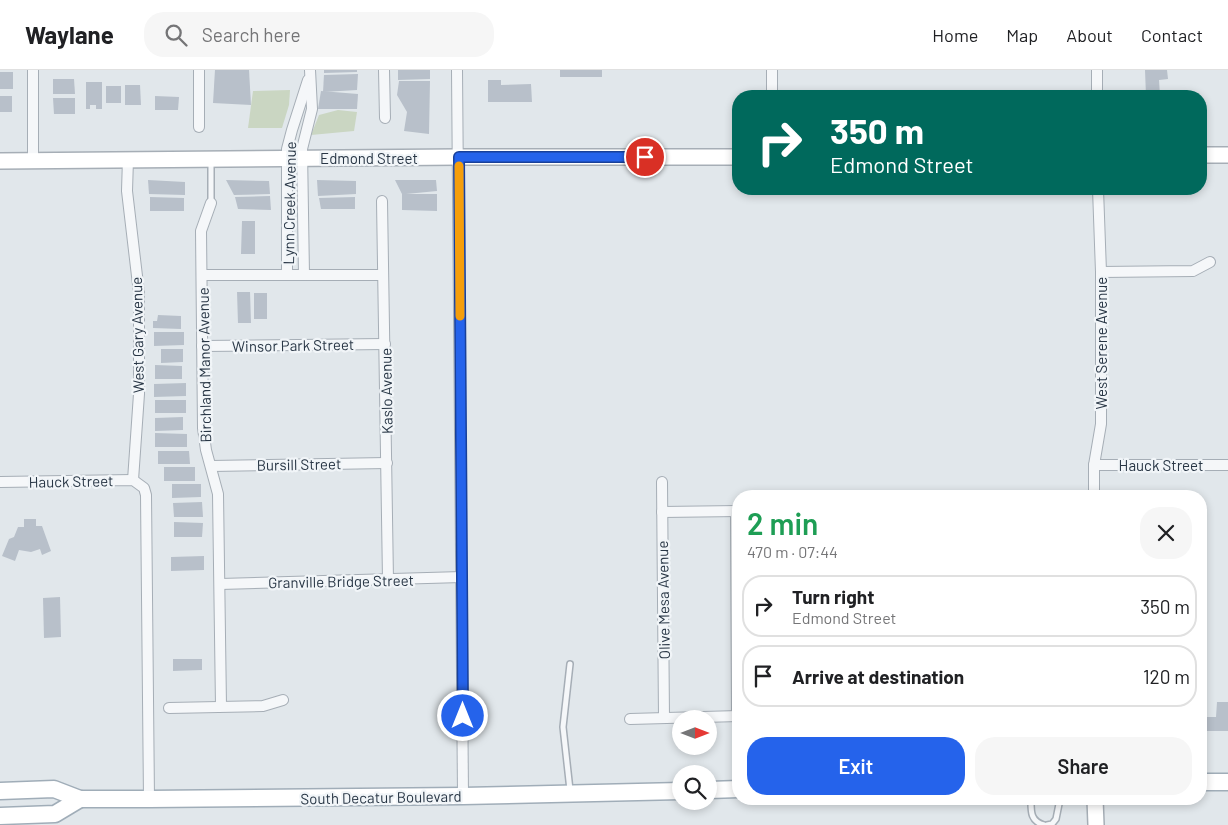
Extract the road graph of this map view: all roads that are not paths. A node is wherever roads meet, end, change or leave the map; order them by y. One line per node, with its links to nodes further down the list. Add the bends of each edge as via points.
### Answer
1 (32, 70): 23 (street)
2 (199, 70): 13 (street)
3 (384, 70): 12 (street)
4 (457, 70): 16 (street)
5 (772, 70): 8 (street)
6 (1097, 70): 9 (street)
7 (310, 72): 10 (street, Lynn Creek Avenue); 11 (street, Lynn Creek Avenue)
8 (772, 90)
9 (1097, 90)
10 (301, 105): 11 (lane); 18 (street, Lynn Creek Avenue, via 290,136)
11 (312, 109): 19 (street, Lynn Creek Avenue)
12 (385, 118)
13 (199, 127)
14 (1207, 155): 15 (street)
15 (1228, 155)
16 (459, 157): 17 (street, Edmond Street); 19 (street, Edmond Street); 47 (street)
17 (732, 157)
18 (287, 158): 19 (street, Edmond Street); 20 (street, Edmond Street); 27 (street, Lynn Creek Avenue)
19 (302, 158): 28 (street, Lynn Creek Avenue)
20 (211, 159): 21 (street, Edmond Street); 26 (lane)
21 (128, 160): 23 (street, Edmond Street); 43 (street, West Gary Avenue, via 127,191 139,293)
22 (0, 161): 23 (street, Edmond Street)
23 (33, 161)
24 (1098, 195): 30 (street, West Serene Avenue)
25 (382, 201): 34 (street, Kaslo Avenue)
26 (211, 203): 31 (street, Birchland Manor Avenue, via 201,231)
27 (287, 241): 28 (lane); 32 (street, Lynn Creek Avenue)
28 (304, 241): 33 (street, Lynn Creek Avenue)
29 (1210, 262): 30 (street, via 1193,271)
30 (1101, 272): 38 (street, West Serene Avenue, via 1101,424)
31 (202, 275): 32 (street); 36 (street, Birchland Manor Avenue)
32 (287, 275): 33 (street)
33 (304, 275): 34 (street)
34 (383, 275): 35 (street, Kaslo Avenue)
35 (385, 344): 36 (street, Winsor Park Street); 37 (street, Kaslo Avenue)
36 (202, 346): 40 (street, Birchland Manor Avenue, via 203,434)
37 (387, 463): 40 (street, Bursill Street); 48 (street, Kaslo Avenue)
38 (1094, 465): 39 (street, Hauck Street); 44 (street, West Serene Avenue)
39 (1228, 465)
40 (211, 466): 49 (street, Birchland Manor Avenue, via 218,494)
41 (0, 482): 43 (street, Hauck Street)
42 (662, 482): 46 (street, Olive Mesa Avenue)
43 (137, 483): 66 (street, West Gary Avenue, via 146,495)
44 (1094, 490)
45 (732, 511): 46 (street)
46 (662, 512): 55 (street, Olive Mesa Avenue)
47 (462, 577): 48 (street, Granville Bridge Street); 64 (street)
48 (388, 580): 49 (street, Granville Bridge Street)
49 (220, 584): 52 (street, Birchland Manor Avenue)
50 (570, 664): 63 (lane, via 563,727)
51 (283, 700): 52 (street, via 263,706)
52 (221, 706): 53 (street)
53 (169, 708)
54 (732, 716): 55 (street)
55 (664, 718): 56 (street)
56 (630, 719)
57 (1207, 782): 58 (main road)
58 (1228, 782)
59 (732, 789): 60 (main road)
60 (717, 790)
61 (0, 791): 65 (main road, South Decatur Boulevard, via 54,789)
62 (672, 791): 63 (main road, South Decatur Boulevard)
63 (570, 793): 64 (main road, South Decatur Boulevard)
64 (463, 796): 66 (main road, South Decatur Boulevard)
65 (80, 799): 66 (main road, South Decatur Boulevard); 70 (main road, via 55,814)
66 (149, 799)
67 (1031, 805): 71 (lane, via 1036,823)
68 (1059, 805): 71 (lane, via 1052,824)
69 (1095, 805): 72 (street)
70 (0, 816)
71 (1045, 825)
72 (1096, 825)

